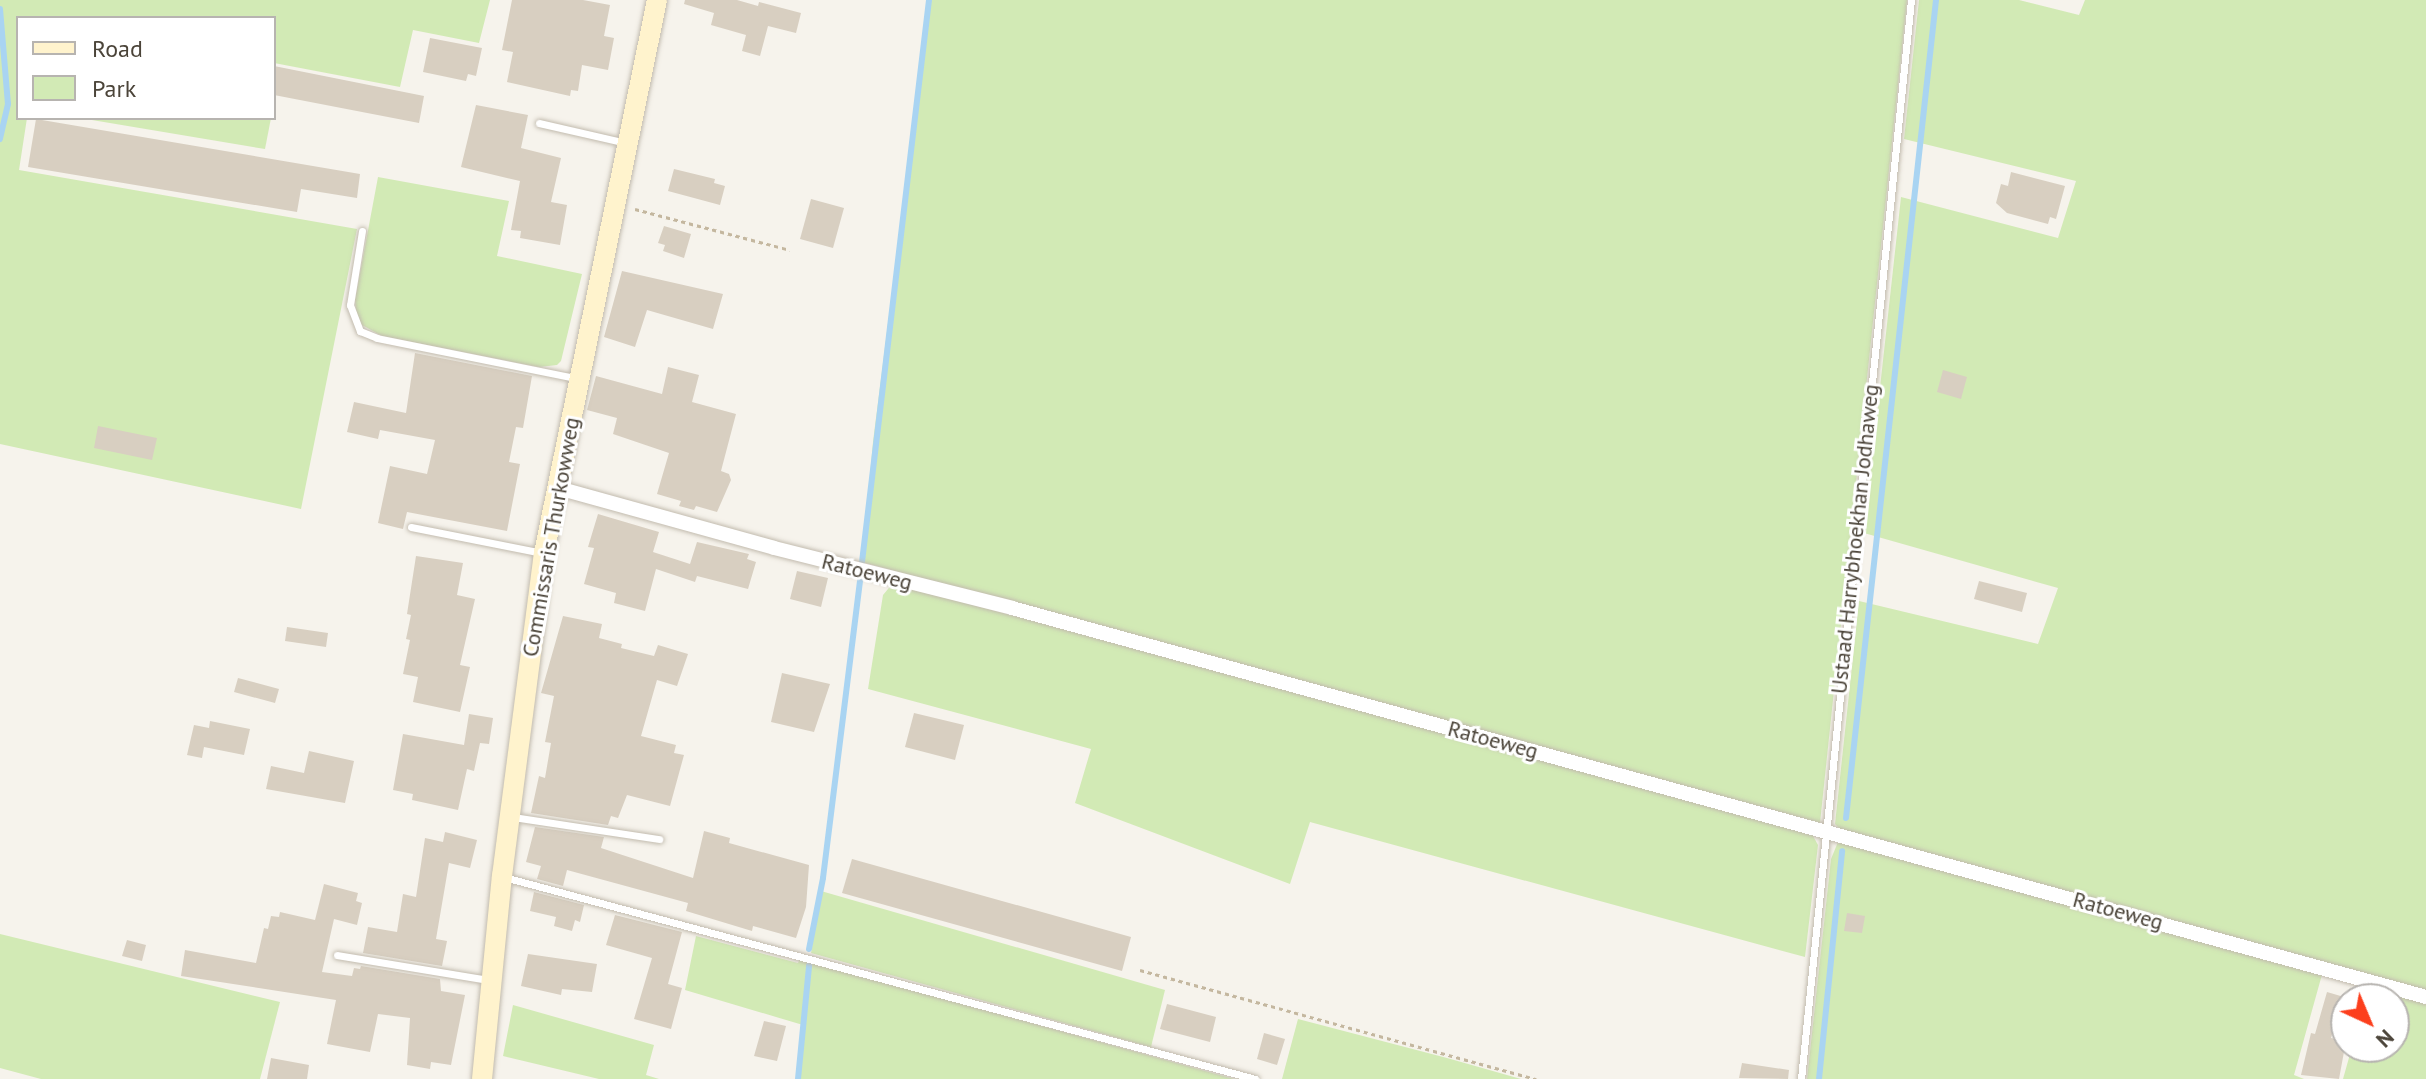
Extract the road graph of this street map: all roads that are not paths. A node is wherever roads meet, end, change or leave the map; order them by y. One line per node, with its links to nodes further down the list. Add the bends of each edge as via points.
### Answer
1 (657, 0): 4 (main road, Commissaris Thurkowweg)
2 (1911, 0): 11 (lane, Ustaad Harrybhoekhan Jodhaweg)
3 (539, 123): 4 (lane)
4 (628, 144): 6 (main road, Commissaris Thurkowweg)
5 (362, 231): 6 (lane, via 350,305 360,331)
6 (578, 379): 7 (main road, Commissaris Thurkowweg)
7 (558, 488): 9 (main road, Commissaris Thurkowweg); 11 (street, Ratoeweg)
8 (411, 527): 9 (lane)
9 (544, 553): 10 (main road, Commissaris Thurkowweg)
10 (511, 817): 12 (lane); 13 (main road, Commissaris Thurkowweg)
11 (1824, 830): 16 (street, Ratoeweg); 19 (lane, Ustaad Harrybhoekhan Jodhaweg)
12 (659, 839)
13 (502, 876): 15 (main road, Commissaris Thurkowweg); 18 (lane)
14 (337, 955): 15 (lane)
15 (490, 980): 17 (main road, Commissaris Thurkowweg)
16 (2426, 997)
17 (482, 1079)
18 (1255, 1079)
19 (1801, 1079)

